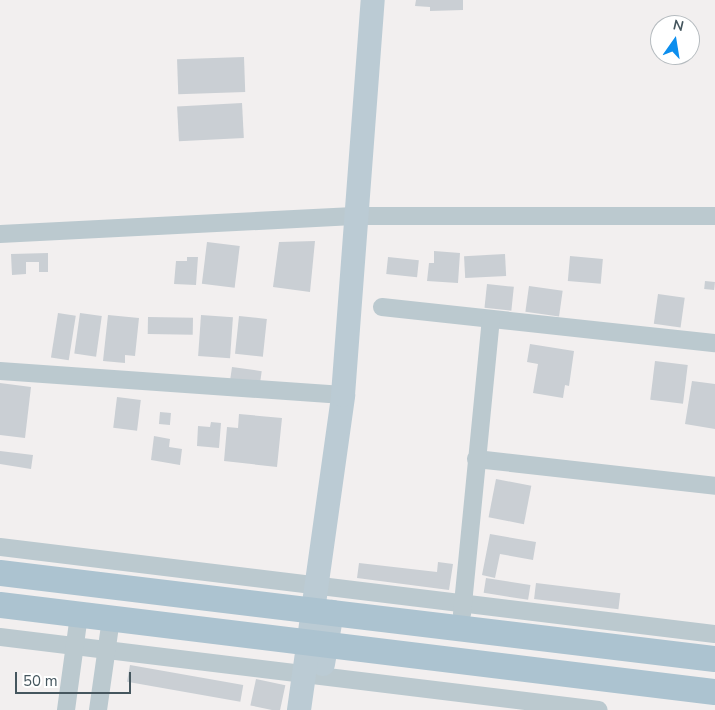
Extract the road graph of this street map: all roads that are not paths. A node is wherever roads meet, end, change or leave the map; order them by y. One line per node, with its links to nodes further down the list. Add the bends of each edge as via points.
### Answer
1 (373, 0): 2 (street)
2 (359, 216): 3 (street); 4 (street); 9 (street)
3 (715, 216)
4 (0, 234)
5 (382, 307): 6 (street)
6 (491, 319): 7 (street); 10 (street)
7 (715, 343)
8 (0, 370): 9 (street)
9 (343, 395): 14 (street)
10 (476, 459): 11 (street); 17 (street)
11 (715, 486)
12 (0, 546): 14 (street)
13 (0, 573): 14 (main road)
14 (321, 603): 17 (main road); 21 (street)
15 (0, 605): 16 (main road)
16 (79, 615): 18 (main road); 22 (street)
17 (461, 616): 19 (street); 24 (main road)
18 (111, 619): 21 (main road); 23 (street)
19 (715, 634)
20 (0, 637): 22 (street)
21 (318, 644): 25 (street); 26 (main road)
22 (75, 647): 23 (street); 27 (street)
23 (106, 651): 25 (street); 28 (street)
24 (715, 659)
25 (313, 676): 29 (street); 30 (street); 31 (street)
26 (715, 692)
27 (66, 710)
28 (98, 710)
29 (299, 710)
30 (316, 710)
31 (599, 710)

